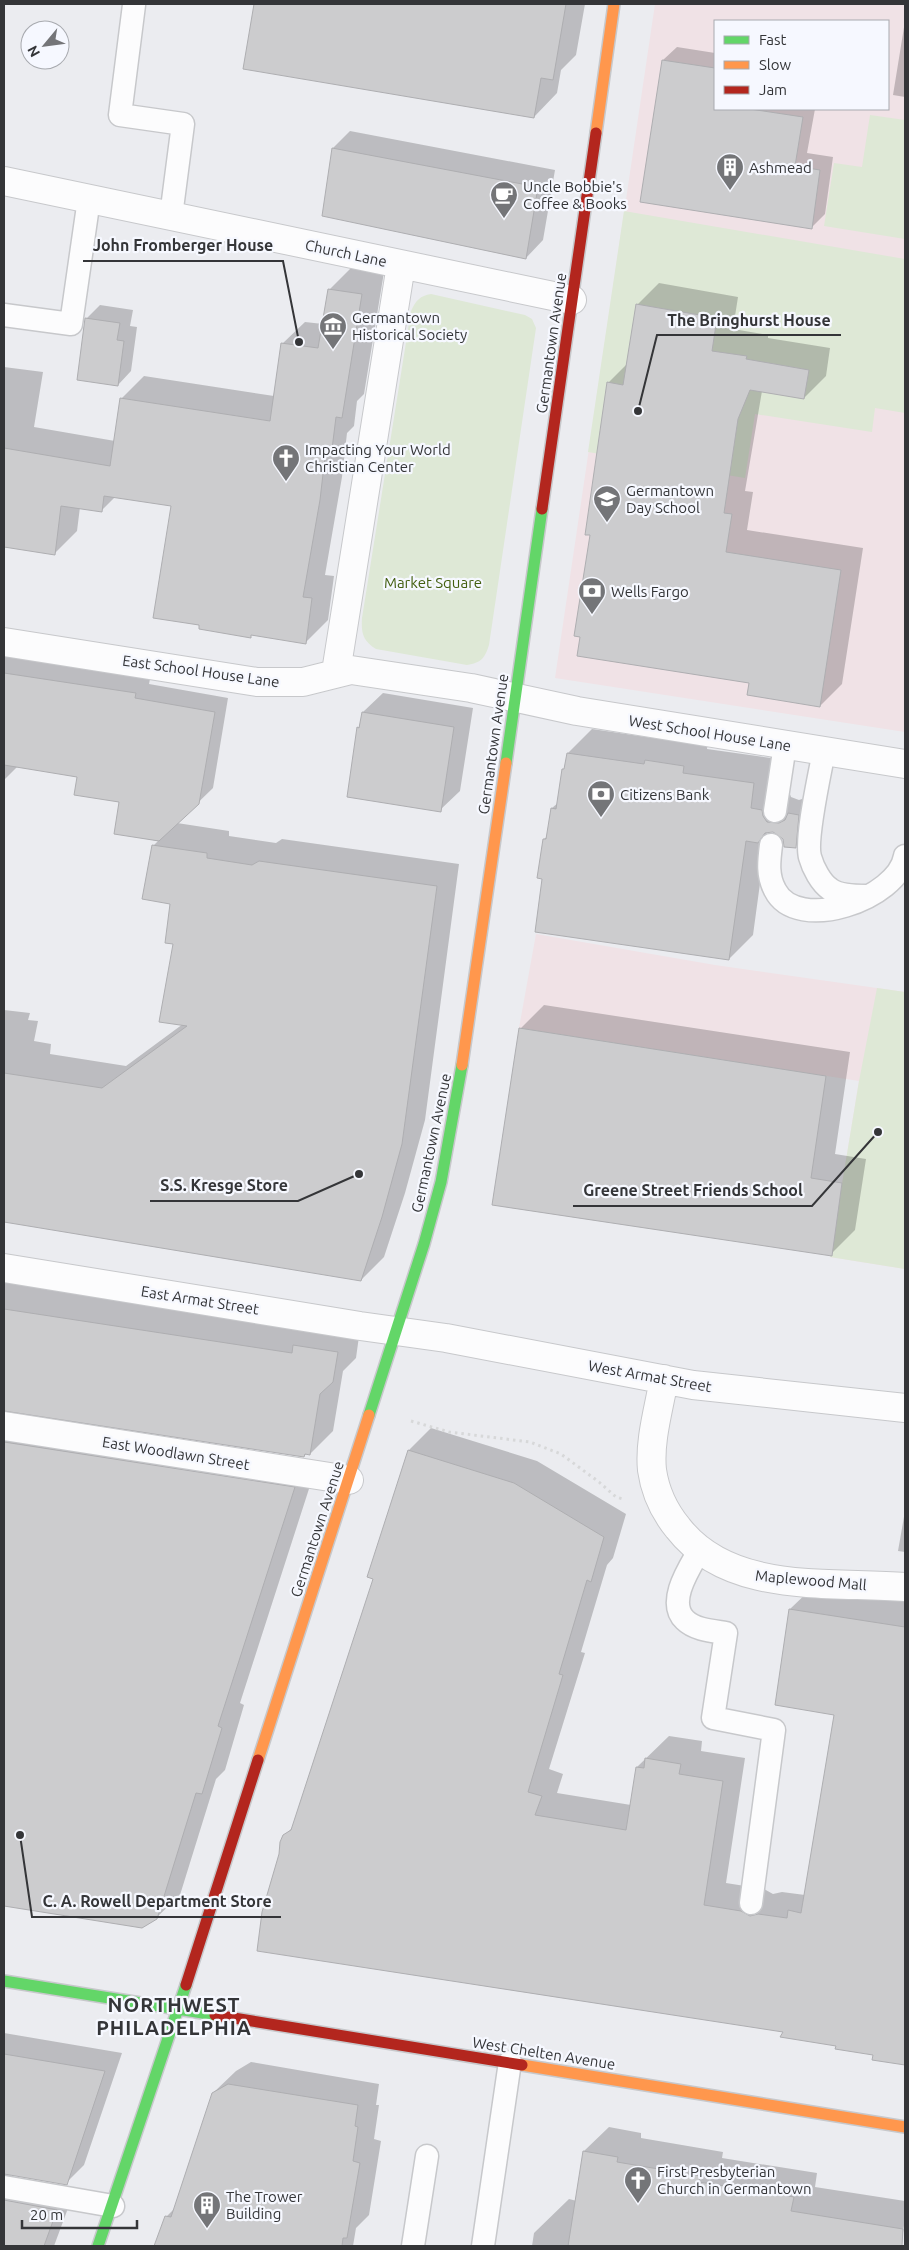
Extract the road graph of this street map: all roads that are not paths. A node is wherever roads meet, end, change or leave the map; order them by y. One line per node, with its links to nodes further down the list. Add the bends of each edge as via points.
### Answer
1 (614, 4): 7 (main road, Germantown Avenue)
2 (134, 5): 5 (lane, via 120,115 183,124)
3 (4, 181): 4 (street, Church Lane)
4 (90, 199): 5 (street, Church Lane); 8 (lane, via 71,324)
5 (171, 216): 6 (street, Church Lane)
6 (401, 265): 7 (street, Church Lane); 10 (street)
7 (572, 300): 11 (main road, Germantown Avenue)
8 (4, 315)
9 (4, 642): 10 (street, East School House Lane, via 257,682 303,682)
10 (336, 672): 11 (street, East School House Lane, via 351,670)
11 (515, 698): 12 (street, West School House Lane, via 577,712); 20 (main road, Germantown Avenue, via 453,1127 424,1244)
12 (785, 745): 13 (street, West School House Lane); 15 (lane)
13 (824, 751): 14 (street, West School House Lane); 18 (lane, via 809,856 817,874 830,890 851,896)
14 (905, 764)
15 (775, 811)
16 (771, 845): 18 (lane, via 768,870 775,891 787,903 807,910 826,911)
17 (905, 856): 18 (lane, via 896,875)
18 (871, 896)
19 (4, 1268): 20 (street, East Armat Street)
20 (397, 1330): 21 (street, West Armat Street); 24 (main road, Germantown Avenue)
21 (664, 1379): 22 (street, West Armat Street); 25 (street, Maplewood Mall, via 652,1449 656,1488 672,1521)
22 (905, 1408)
23 (4, 1426): 24 (street, East Woodlawn Street)
24 (349, 1480): 29 (main road, Germantown Avenue)
25 (699, 1551): 26 (street, Maplewood Mall, via 738,1572 764,1577); 27 (lane, via 682,1580 678,1596 680,1612 685,1620 697,1627 726,1633 713,1718 774,1730)
26 (905, 1587)
27 (751, 1904)
28 (4, 1981): 29 (main road, West Chelten Avenue)
29 (178, 2010): 30 (main road, West Chelten Avenue); 34 (main road, Germantown Avenue)
30 (510, 2062): 31 (main road, West Chelten Avenue); 37 (lane)
31 (905, 2127)
32 (427, 2156): 36 (lane)
33 (4, 2188): 34 (lane)
34 (113, 2206): 35 (main road, Germantown Avenue)
35 (98, 2246)
36 (413, 2246)
37 (483, 2246)

